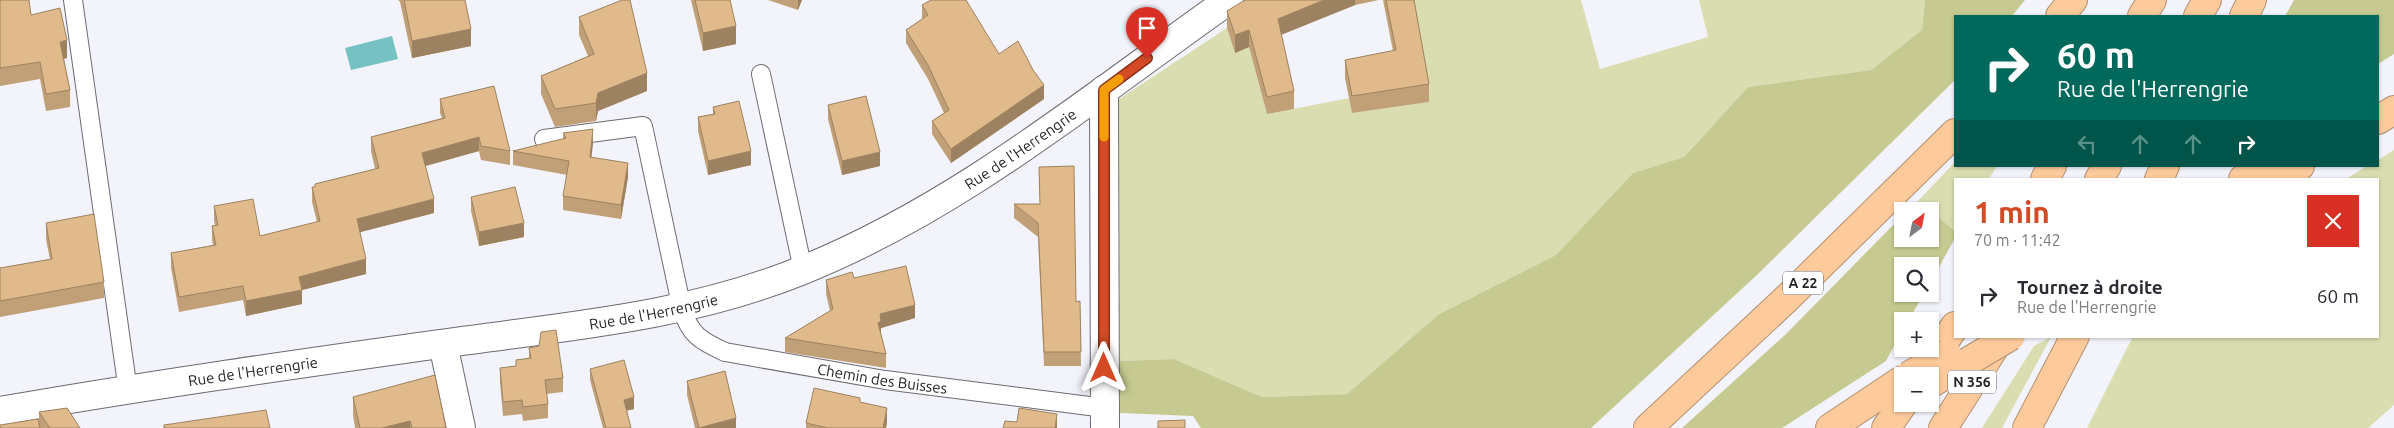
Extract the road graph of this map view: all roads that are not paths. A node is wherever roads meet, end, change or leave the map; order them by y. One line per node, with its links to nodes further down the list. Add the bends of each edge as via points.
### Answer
1 (73, 0): 37 (lane)
2 (1228, 0): 13 (street, Rue de l'Herrengrie)
3 (2073, 0): 7 (highway)
4 (2152, 0): 8 (highway)
5 (2207, 0): 9 (highway)
6 (2252, 0): 10 (highway)
7 (2061, 15)
8 (2143, 15)
9 (2199, 15)
10 (2244, 15)
11 (761, 74): 25 (lane)
12 (2394, 89): 14 (highway)
13 (1104, 90): 25 (street, Rue de l'Herrengrie, via 953,195 898,226); 41 (street)
14 (2379, 98)
15 (2394, 110): 16 (highway)
16 (2379, 119)
17 (1954, 134): 43 (highway, A 22, via 1769,316)
18 (544, 139): 26 (lane, Chemin des Buisses, via 643,126)
19 (2106, 167): 22 (highway)
20 (2262, 167): 23 (highway)
21 (2298, 167): 24 (highway)
22 (2100, 178)
23 (2245, 178)
24 (2281, 178)
25 (803, 270): 26 (street, Rue de l'Herrengrie, via 746,291)
26 (682, 309): 32 (street, Rue de l'Herrengrie); 41 (lane, Chemin des Buisses, via 687,326 702,341 725,352)
27 (1954, 327): 34 (highway, N 356)
28 (1973, 338): 33 (highway, bridge)
29 (2000, 338): 47 (highway, N 356)
30 (2008, 338): 35 (highway, bridge)
31 (2074, 338): 48 (highway)
32 (444, 344): 37 (street, Rue de l'Herrengrie); 42 (street)
33 (1923, 367)
34 (1927, 367)
35 (1939, 379)
36 (1894, 385): 44 (highway)
37 (128, 391): 39 (street, Rue de l'Herrengrie)
38 (1894, 408): 45 (highway)
39 (0, 411)
40 (1896, 412): 46 (highway)
41 (1105, 418)
42 (461, 428)
43 (1648, 428)
44 (1830, 428)
45 (1861, 428)
46 (1886, 428)
47 (1943, 428)
48 (2027, 428)

